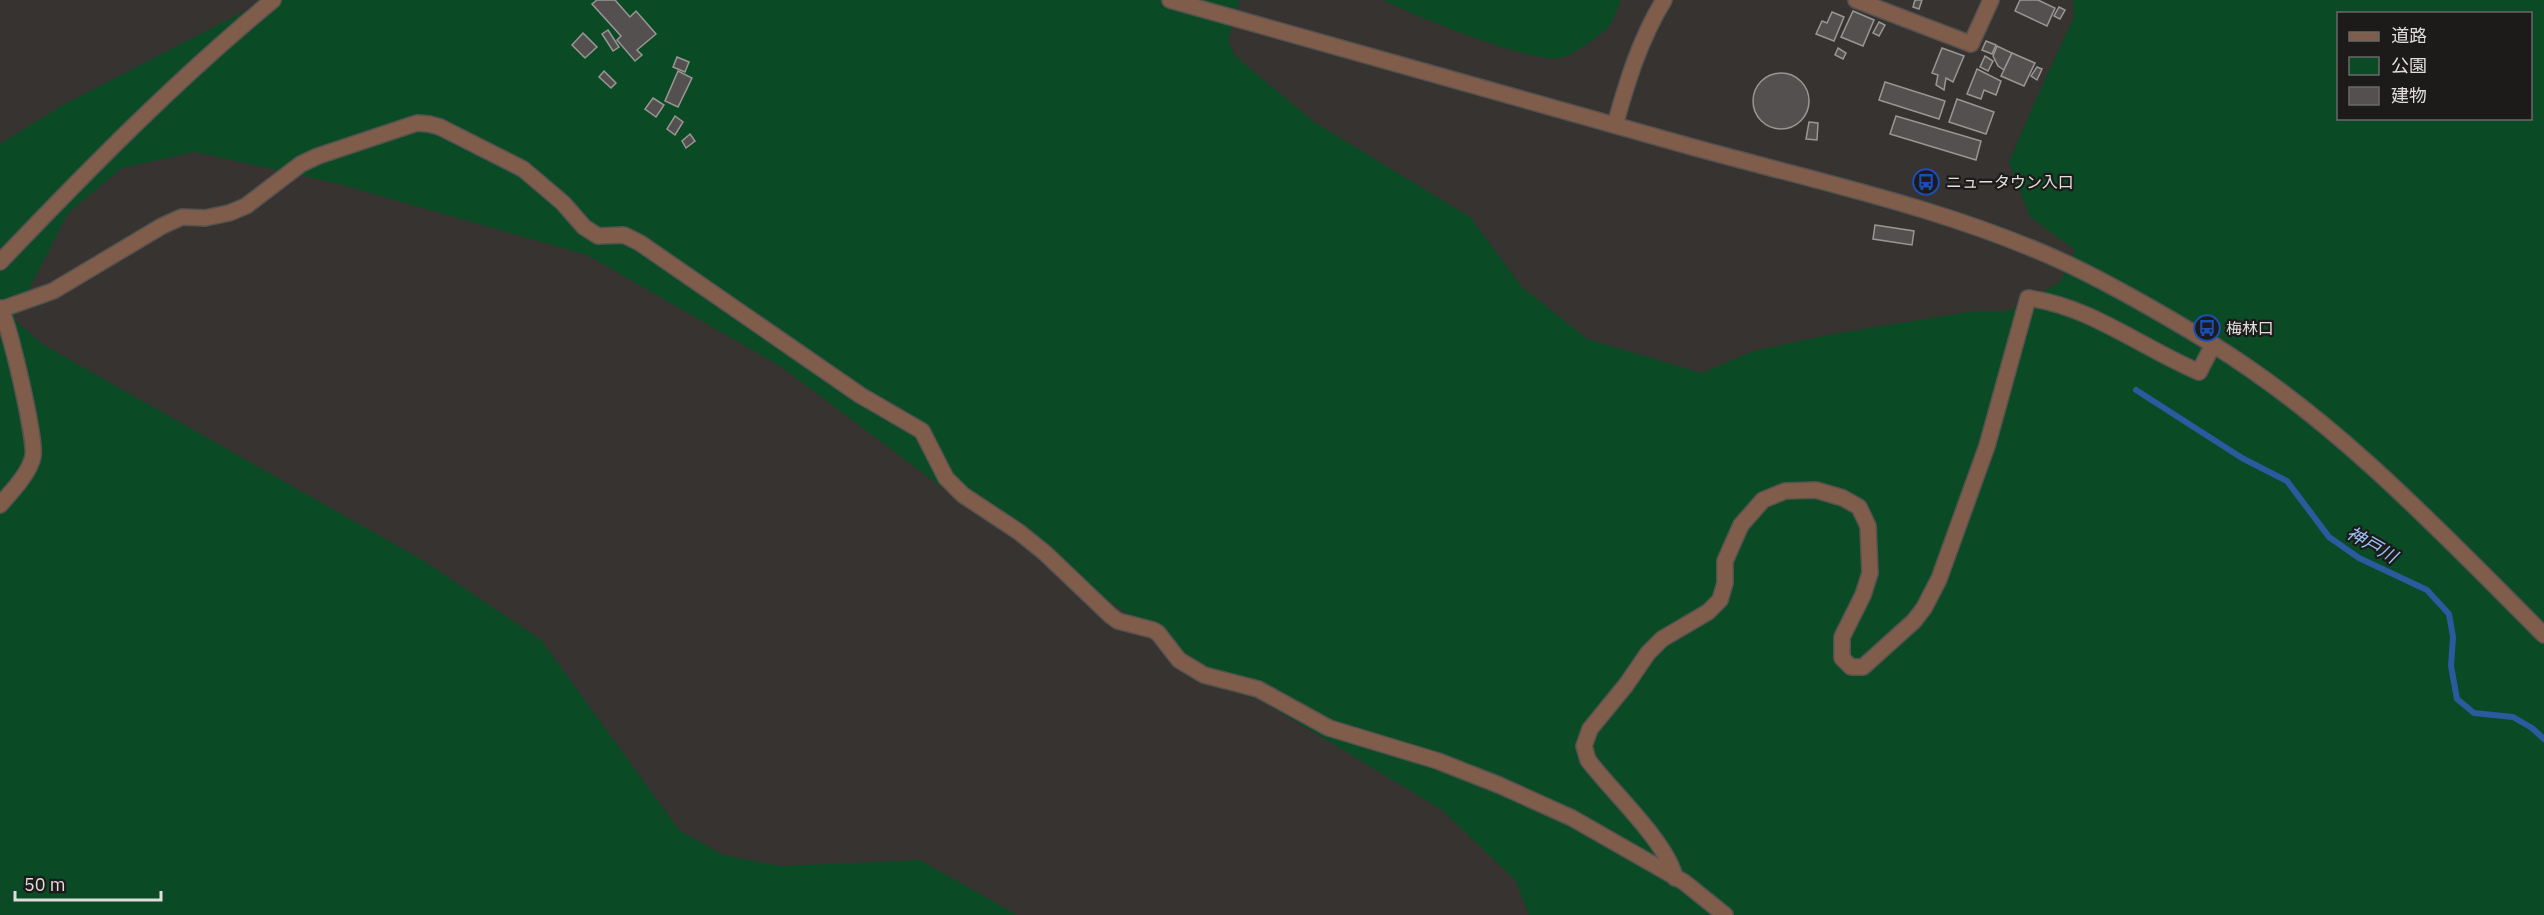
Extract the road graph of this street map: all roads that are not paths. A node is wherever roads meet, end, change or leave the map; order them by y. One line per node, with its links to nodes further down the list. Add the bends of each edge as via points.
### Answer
1 (273, 0): 8 (street, via 213,50 112,146)
2 (1170, 0): 7 (street)
3 (1664, 0): 7 (street, via 1630,72)
4 (1856, 0): 6 (street)
5 (1991, 0): 6 (street, via 1971,44)
6 (1891, 7)
7 (1615, 125): 10 (street, via 1896,202 1977,229 2069,265)
8 (0, 262)
9 (1, 309): 11 (street, via 34,446 33,458); 13 (street, via 53,291 182,217 205,218 246,206 301,164 318,156 417,123 440,127 523,169 584,227 598,236 624,235 640,243 860,395 911,423 922,432 946,478 963,495 1028,539 1118,621 1158,633 1186,666 1204,675 1258,689 1329,728 1437,761 1499,785 1572,818)
10 (2213, 345): 12 (street, via 2320,422 2449,540); 13 (street, via 2199,372 2076,309 2028,298 1987,446 1939,579 1914,621 1863,667 1851,667 1842,658 1842,638 1870,573 1868,526 1859,507 1816,490 1785,491 1763,500 1741,525 1725,561 1720,600 1648,652 1590,729 1584,746 1587,760 1652,837 1673,866)
11 (0, 506)
12 (2544, 635)
13 (1676, 878): 14 (street)
14 (1725, 915)

